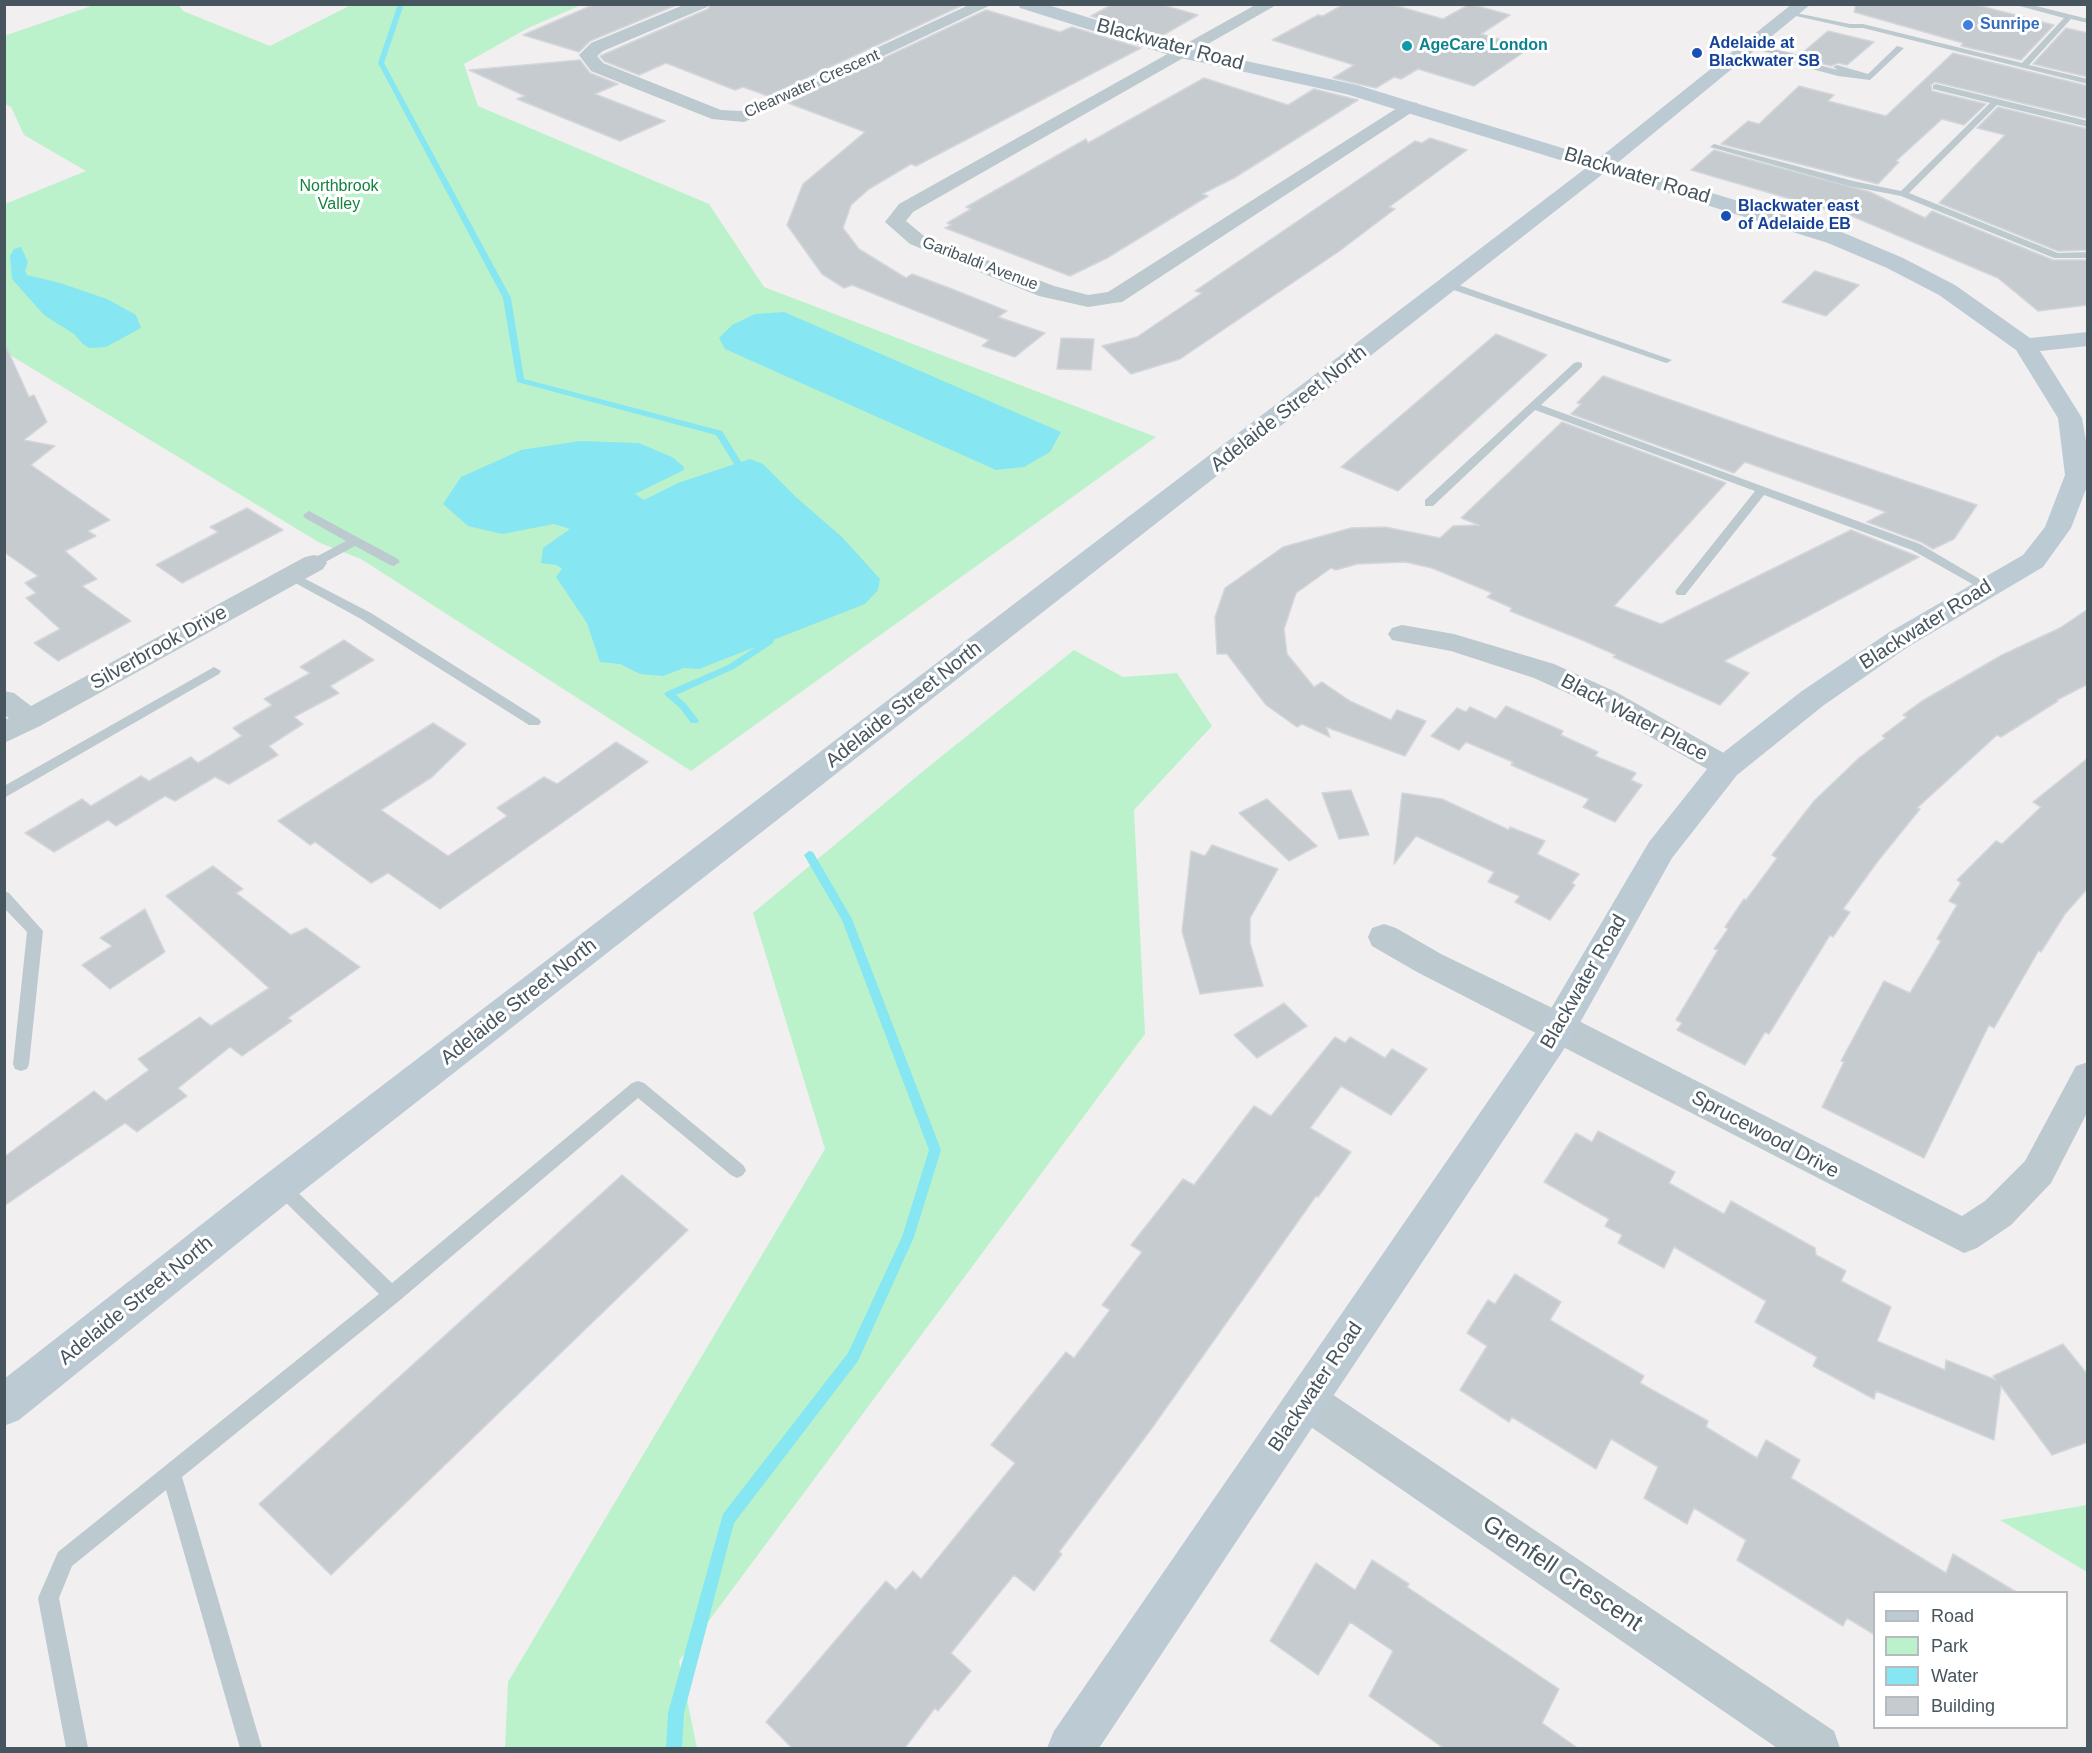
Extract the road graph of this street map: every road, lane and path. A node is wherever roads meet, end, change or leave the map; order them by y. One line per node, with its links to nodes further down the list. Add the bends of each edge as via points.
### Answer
1 (701, 4): 2 (street, Clearwater Crescent, via 597,47 588,55 597,67 674,98 718,115 744,117)
2 (985, 4)
3 (1026, 4): 13 (street, Blackwater Road)
4 (1270, 4): 13 (street, Garibaldi Avenue)
5 (2016, 4): 8 (lane)
6 (1803, 8): 10 (lane, via 1850,26); 11 (street, Adelaide Street North)
7 (1824, 11): 10 (lane)
8 (2069, 17): 9 (lane); 16 (lane)
9 (2088, 21)
10 (1863, 26): 16 (lane)
11 (1752, 46): 14 (lane); 25 (street, Adelaide Street North)
12 (1900, 48): 18 (lane, via 1870,77)
13 (1182, 53): 22 (street, Blackwater Road, via 1350,89); 22 (street, Garibaldi Avenue, via 906,208 895,222 917,240 1047,291 1088,301 1114,297)
14 (1791, 57): 15 (lane); 18 (lane, via 1800,63)
15 (1809, 60)
16 (2024, 66): 19 (lane)
17 (1837, 67): 18 (lane)
18 (1851, 73)
19 (2088, 82)
20 (1936, 87): 21 (lane)
21 (1996, 101): 23 (lane); 26 (lane)
22 (1411, 107): 25 (street, Blackwater Road)
23 (2088, 124)
24 (1714, 147): 26 (lane)
25 (1603, 165): 28 (street, Adelaide Street North); 30 (street, Blackwater Road, via 1836,238 1895,263 1947,290)
26 (1904, 194): 27 (lane, via 2057,256)
27 (2088, 255)
28 (1449, 285): 31 (lane); 56 (street, Adelaide Street North)
29 (2088, 339): 30 (street)
30 (2025, 346): 40 (street, Blackwater Road, via 2070,418 2078,475 2058,528 2033,561)
31 (1667, 360)
32 (1578, 365): 33 (lane)
33 (1534, 406): 34 (lane); 35 (lane)
34 (1762, 490): 40 (lane, via 1916,547); 41 (lane)
35 (1429, 503)
36 (309, 515): 37 (lane)
37 (355, 542): 38 (lane); 39 (lane)
38 (394, 562)
39 (303, 570): 45 (street, Silverbrook Drive); 46 (lane, via 366,616)
40 (1987, 587): 48 (street, Blackwater Road, via 1898,640 1822,692)
41 (1681, 592)
42 (1402, 634): 48 (street, Black Water Place, via 1454,643 1544,671 1606,699)
43 (214, 671): 49 (lane)
44 (4, 700): 45 (street)
45 (30, 719): 47 (street, Silverbrook Drive)
46 (534, 722)
47 (4, 733)
48 (1726, 767): 52 (street, Blackwater Road, via 1660,850)
49 (4, 793)
50 (4, 897): 53 (lane, via 35,931)
51 (1384, 937): 52 (street, Sprucewood Drive)
52 (1559, 1028): 54 (street, Sprucewood Drive, via 1964,1236 1998,1213 2038,1172); 58 (street, Blackwater Road)
53 (21, 1064)
54 (2088, 1076)
55 (737, 1170): 57 (lane, via 638,1088)
56 (280, 1186): 57 (lane); 59 (street, Adelaide Street North)
57 (392, 1295): 60 (lane)
58 (1306, 1400): 63 (street, Blackwater Road); 64 (street, Grenfell Crescent)
59 (4, 1406)
60 (171, 1473): 61 (lane, via 66,1559 48,1598); 62 (lane)
61 (77, 1749)
62 (251, 1749)
63 (1071, 1749)
64 (1817, 1749)

